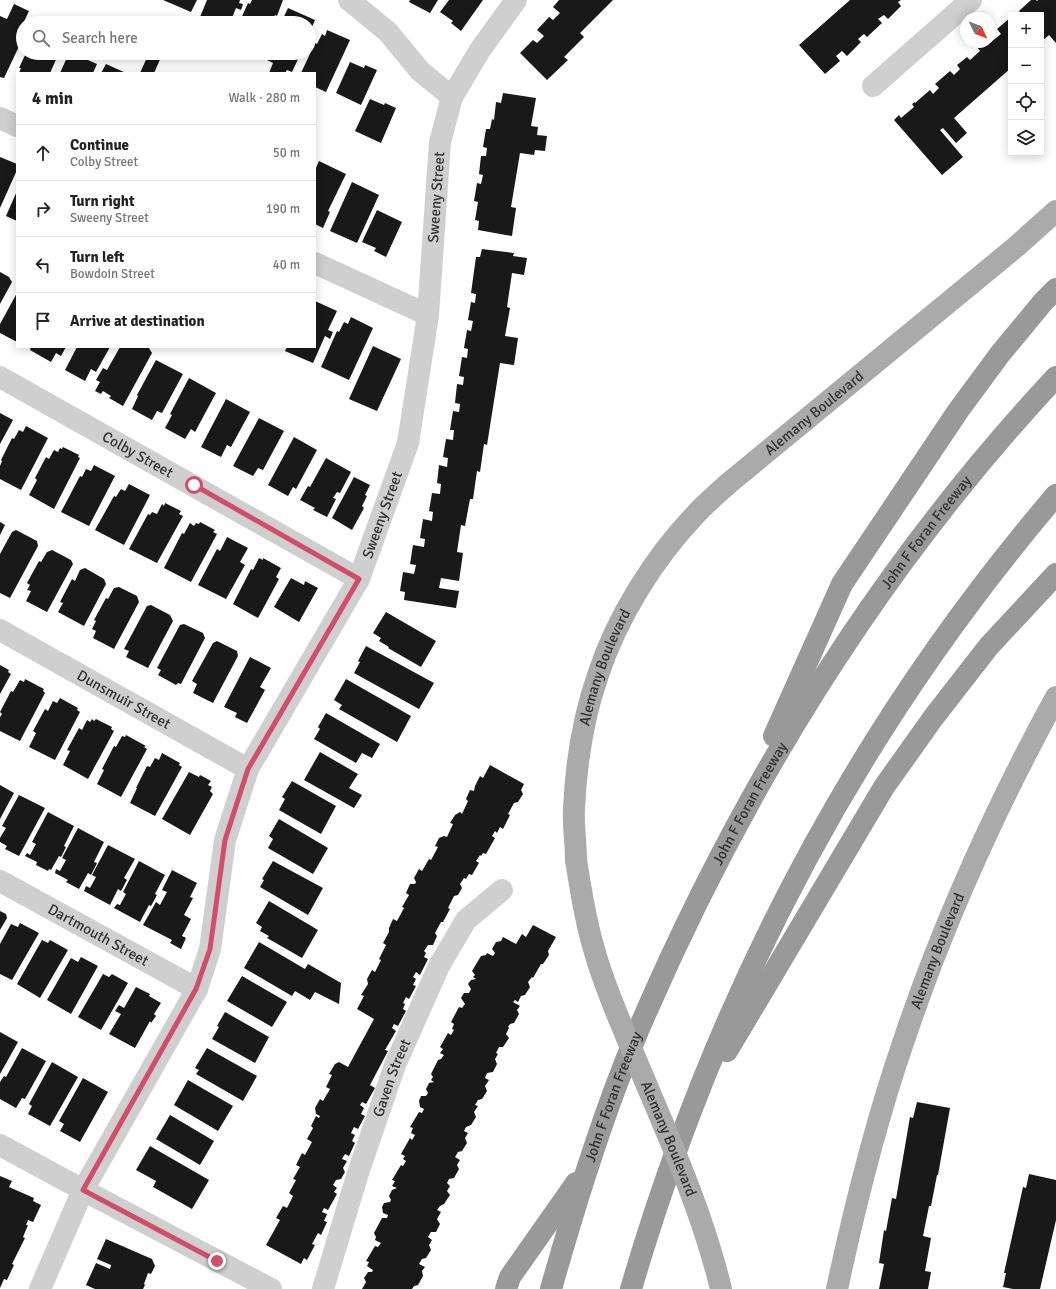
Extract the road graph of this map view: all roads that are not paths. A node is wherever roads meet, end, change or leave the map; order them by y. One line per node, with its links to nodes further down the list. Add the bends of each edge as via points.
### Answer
1 (349, 0): 5 (street, via 388,32 420,71)
2 (516, 0): 5 (street, Sweeny Street, via 480,50)
3 (971, 0): 4 (street)
4 (873, 86)
5 (452, 97): 11 (street, Sweeny Street, via 440,142)
6 (0, 118): 7 (street)
7 (16, 126)
8 (1056, 211): 34 (main road, Alemany Boulevard, bridge, via 729,483 696,514 665,551 639,589 617,628 598,675 578,762 574,810 576,860 583,908 608,993 689,1188 704,1228)
9 (316, 263): 11 (street)
10 (1056, 289): 20 (highway, via 1000,354 958,411 842,584)
11 (428, 315): 16 (street, Sweeny Street, via 408,443)
12 (0, 377): 16 (street, Colby Street)
13 (1056, 377): 20 (highway, John F Foran Freeway, via 973,471 879,594 795,723)
14 (1056, 494): 24 (highway, via 970,602 879,733 799,872 751,969)
15 (1056, 574): 24 (highway, via 989,646 884,787)
16 (359, 579): 19 (street, Sweeny Street)
17 (0, 630): 19 (street, Dunsmuir Street)
18 (1056, 697): 35 (main road, Alemany Boulevard, via 980,847 940,942 904,1040 874,1138)
19 (248, 769): 23 (street, Sweeny Street, via 225,840 210,949)
20 (719, 857): 26 (highway, John F Foran Freeway, via 635,1039)
21 (0, 881): 23 (street, Dartmouth Street)
22 (502, 890): 30 (street, Gaven Street, via 466,920 439,966 395,1065 358,1173)
23 (196, 989): 27 (street, Sweeny Street)
24 (688, 1117): 33 (highway)
25 (0, 1145): 27 (street)
26 (589, 1164): 31 (highway, via 510,1277); 32 (highway, John F Foran Freeway)
27 (83, 1190): 28 (street, Sweeny Street); 29 (street)
28 (40, 1289)
29 (271, 1289)
30 (323, 1289)
31 (506, 1289)
32 (551, 1289)
33 (631, 1289)
34 (721, 1289)
35 (837, 1289)

